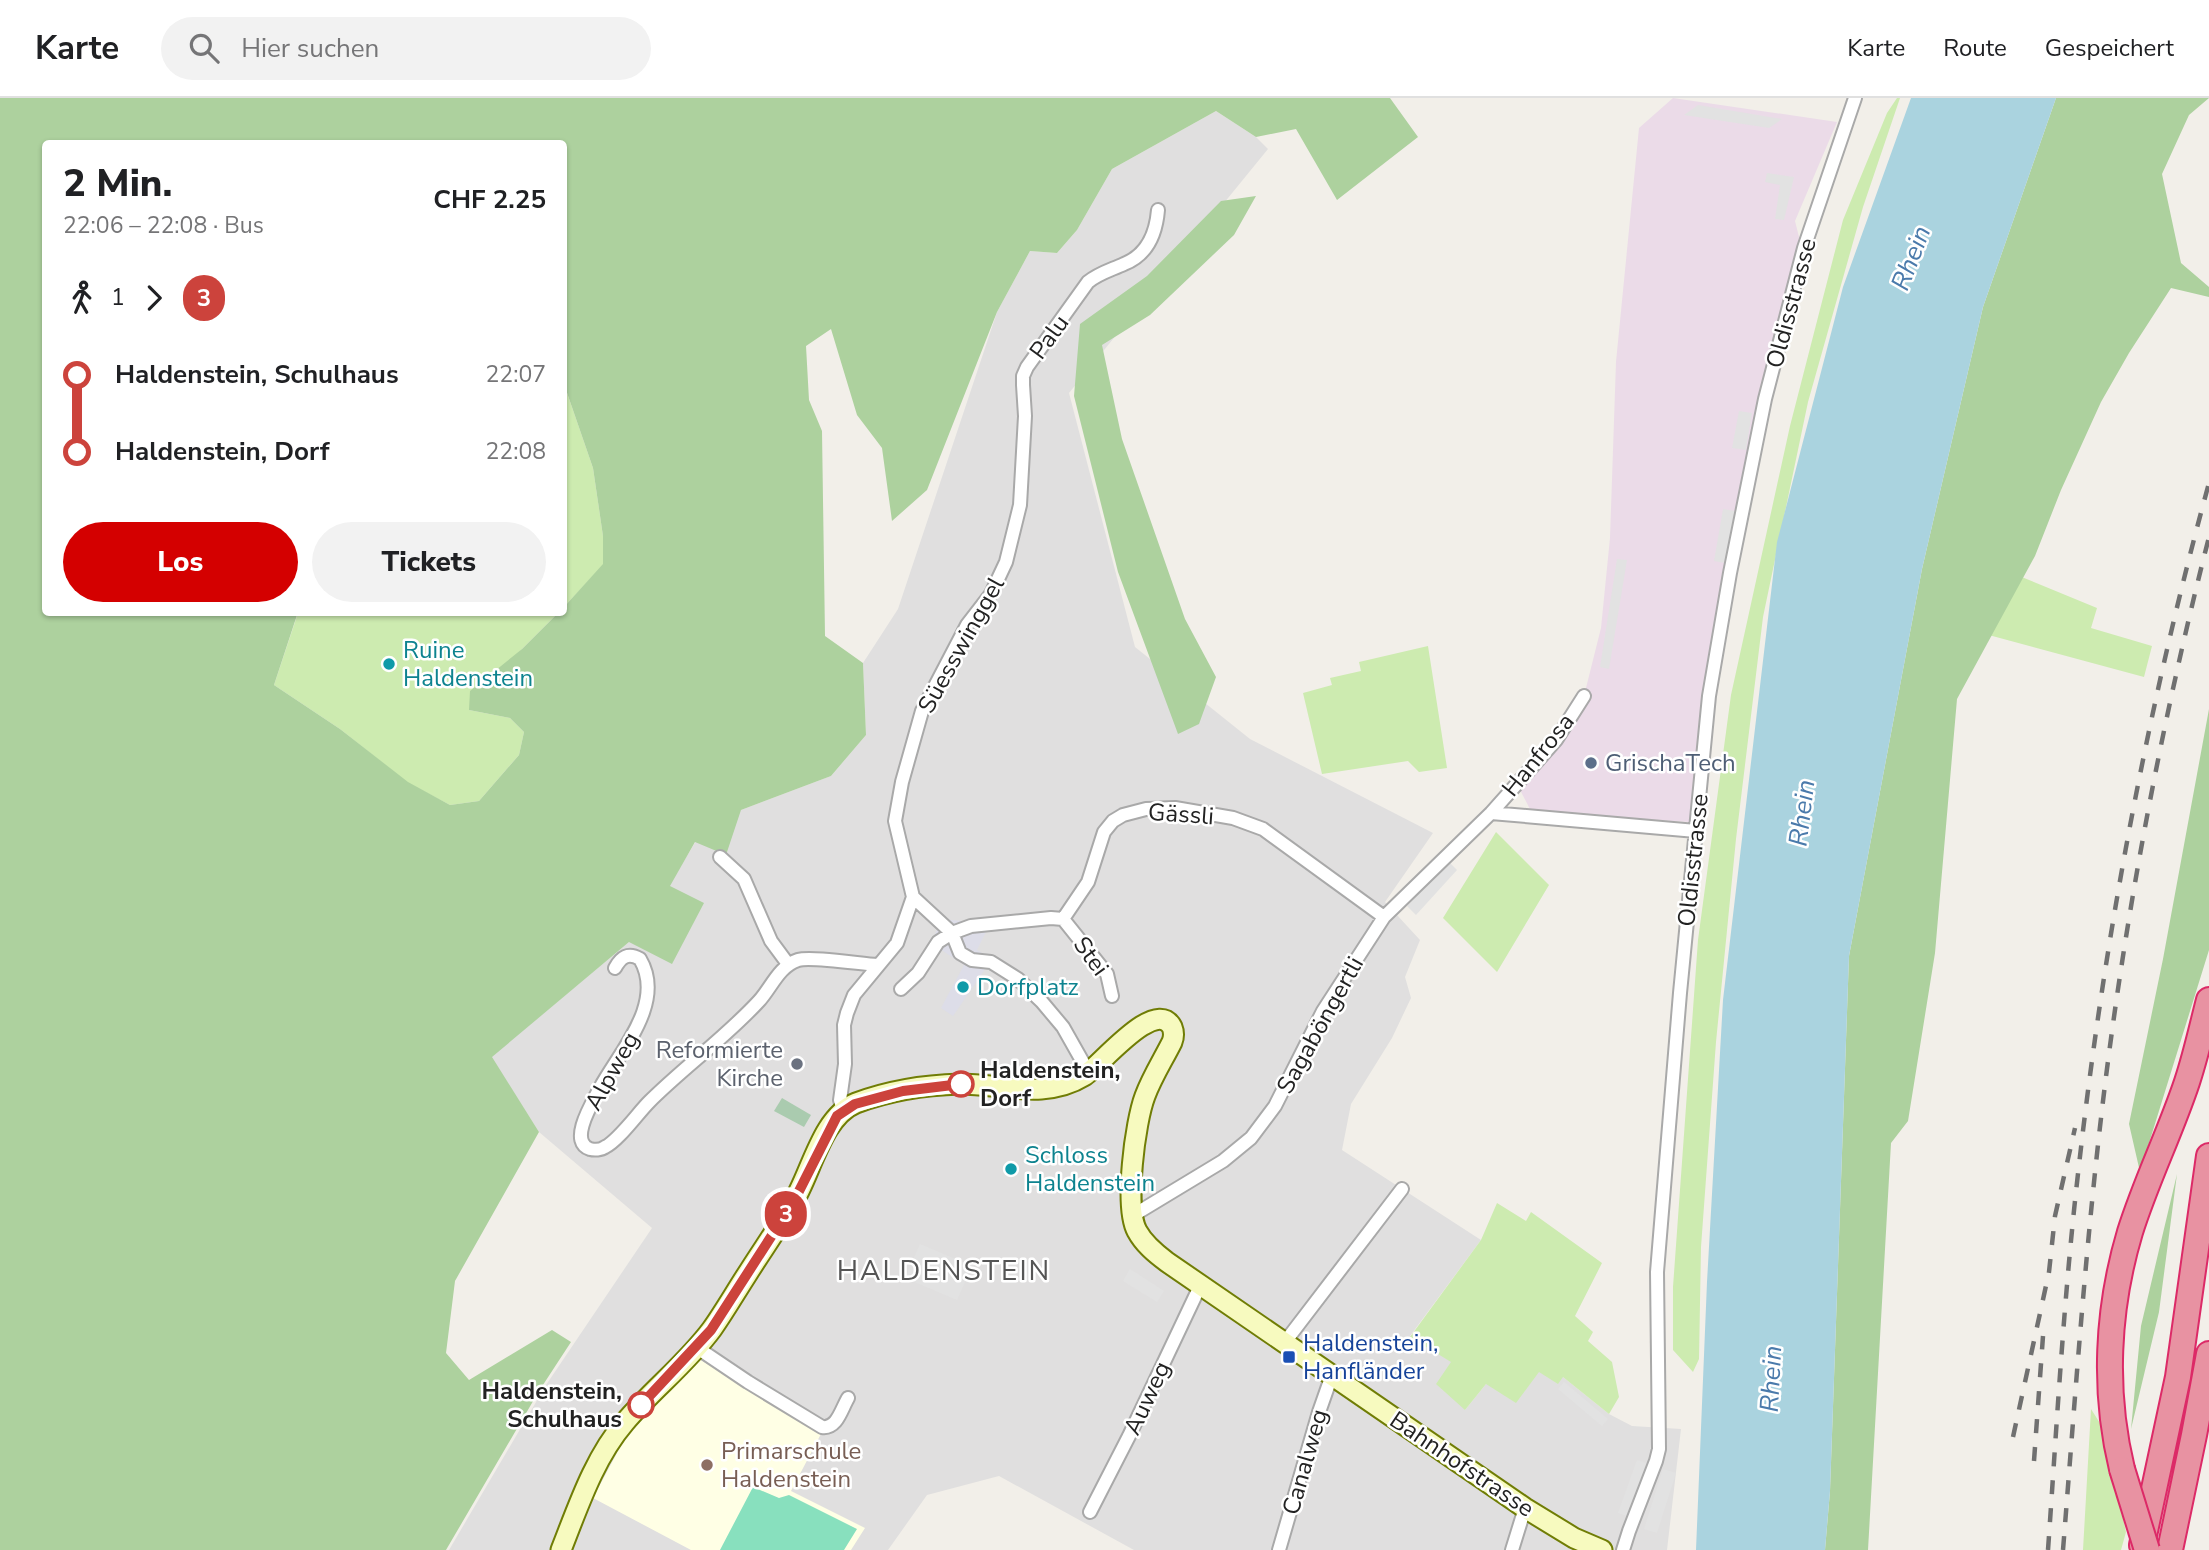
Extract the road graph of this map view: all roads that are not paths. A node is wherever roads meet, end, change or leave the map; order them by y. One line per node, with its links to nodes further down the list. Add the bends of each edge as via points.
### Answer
1 (1855, 98): 6 (street, Oldisstrasse, via 1804,248 1765,399 1709,695)
2 (1158, 211): 3 (street, Palu, via 1148,246 1132,260 1088,282 1023,376)
3 (1020, 505): 8 (street, Süesswinggel, via 1006,562 922,711 902,782 895,821)
4 (1584, 696): 5 (street, Hanfrosa, via 1556,740)
5 (1491, 813): 6 (street); 9 (street, Sagaböngertli)
6 (1696, 831): 35 (street, Oldisstrasse, via 1657,1272 1659,1449)
7 (720, 858): 12 (street, via 744,879 771,941)
8 (913, 897): 11 (street); 13 (street, via 897,943)
9 (1384, 917): 10 (street, Gässli, via 1263,829 1189,810 1146,809 1123,815 1108,826 1088,882); 22 (street, Sagaböngertli, via 1323,1011 1275,1106 1251,1138 1223,1161)
10 (1063, 919): 11 (street, via 971,926); 16 (street, Stei, via 1107,974)
11 (952, 933): 15 (street, via 938,942); 18 (street, via 960,953 991,962 1042,1002 1063,1027)
12 (788, 964): 13 (street, via 800,959); 14 (street, Alpweg, via 759,1001 607,1147 592,1150 581,1140 587,1112 646,1006 647,979 640,959 626,956)
13 (877, 965): 19 (street, via 846,1013)
14 (615, 968)
15 (901, 989)
16 (1112, 996)
17 (2209, 1000): 37 (highway, bridge, via 2186,1084 2130,1232 2113,1320 2110,1380 2115,1439)
18 (1089, 1073): 19 (street, via 1063,1086 1037,1091 962,1084 930,1087); 22 (street, via 1144,1022 1161,1019 1172,1028 1172,1042 1141,1112 1131,1183)
19 (843, 1110): 25 (street, via 830,1125 794,1201)
20 (2209, 1156): 36 (highway, via 2178,1377)
21 (1402, 1189): 24 (street)
22 (1132, 1216): 23 (street, Bahnhofstrasse, via 1152,1251)
23 (1201, 1284): 24 (street, Bahnhofstrasse); 30 (street, Auweg)
24 (1285, 1342): 27 (street, Bahnhofstrasse)
25 (696, 1347): 28 (street, via 822,1427 833,1426); 31 (street, via 610,1443)
26 (2209, 1354): 38 (highway)
27 (1332, 1375): 29 (street, Bahnhofstrasse); 32 (street, Canalweg)
28 (848, 1398)
29 (1525, 1508): 33 (street); 34 (street, Bahnhofstrasse)
30 (1090, 1512)
31 (561, 1550)
32 (1279, 1550)
33 (1512, 1550)
34 (1602, 1550)
35 (1623, 1550)
36 (2140, 1550)
37 (2147, 1550)
38 (2169, 1550)

